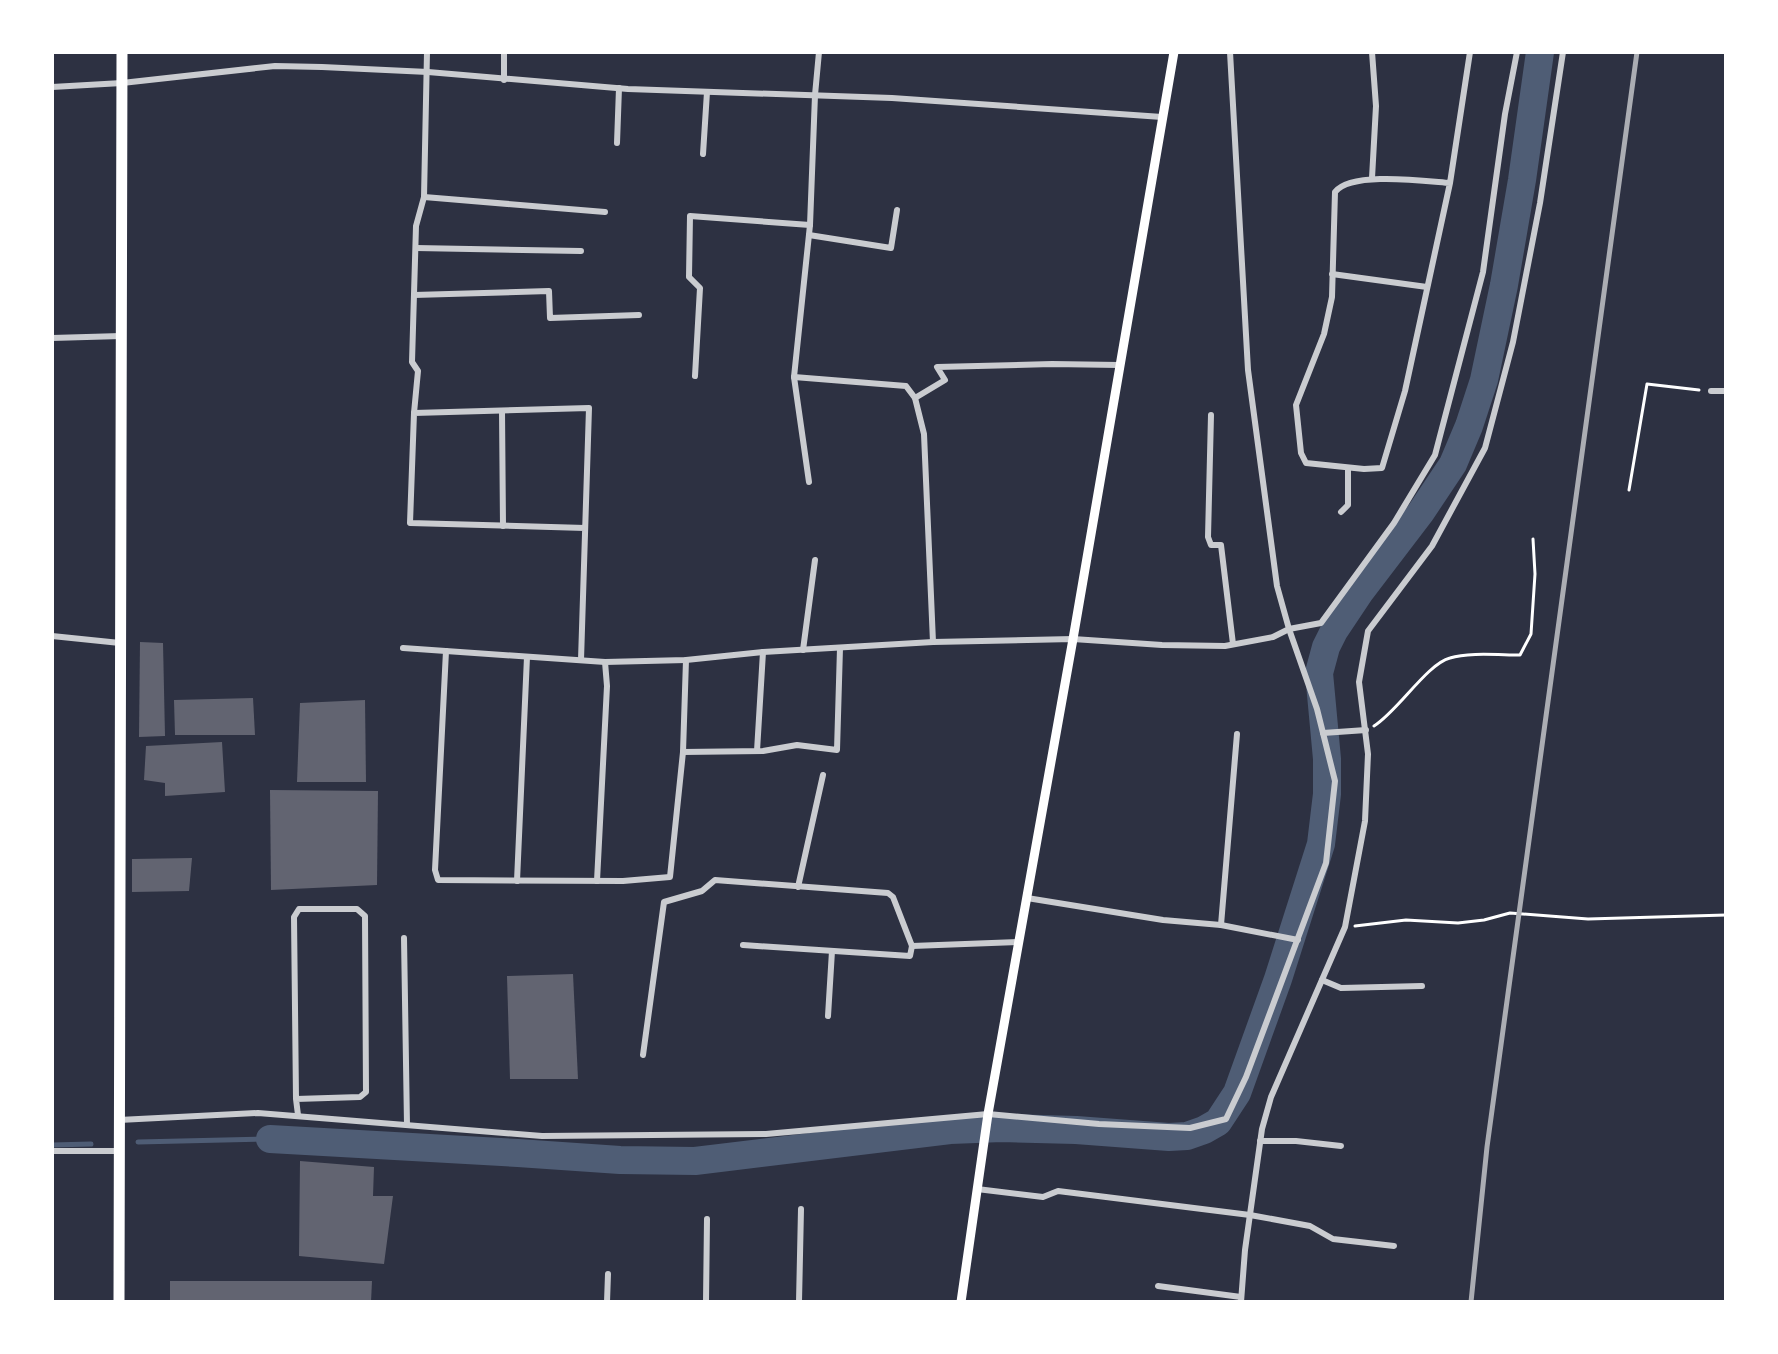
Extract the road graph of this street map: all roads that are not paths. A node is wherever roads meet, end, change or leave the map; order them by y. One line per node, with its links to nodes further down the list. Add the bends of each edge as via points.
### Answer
1 (122, 52): 13 (highway)
2 (427, 52): 11 (street)
3 (504, 52): 12 (street)
4 (819, 52): 17 (street)
5 (1174, 52): 18 (main road)
6 (1230, 52): 51 (street, via 1248,370 1277,586)
7 (1372, 52): 21 (street)
8 (1470, 52): 22 (street)
9 (1517, 52): 51 (street, via 1483,272 1435,455 1394,523 1321,623)
10 (1563, 52): 66 (street, via 1513,342 1485,448 1432,546 1368,631 1359,682)
11 (428, 72): 12 (street); 13 (street, via 275,66); 23 (street)
12 (504, 80): 15 (street)
13 (122, 83): 14 (street); 34 (highway)
14 (52, 87)
15 (619, 88): 16 (street); 19 (street)
16 (707, 92): 17 (street); 20 (street)
17 (815, 95): 18 (street); 26 (street)
18 (1162, 117): 36 (main road)
19 (617, 143)
20 (703, 154)
21 (1372, 178): 22 (street); 30 (street, via 1340,185 1335,192)
22 (1450, 183): 31 (street)
23 (424, 197): 25 (street); 28 (street)
24 (897, 210): 27 (street, via 891,248)
25 (605, 212)
26 (810, 225): 27 (street); 37 (street, via 690,216 689,277 700,288)
27 (809, 235): 38 (street)
28 (416, 248): 29 (street); 32 (street)
29 (581, 251)
30 (1332, 274): 31 (street); 45 (street, via 1324,334 1296,405 1306,463)
31 (1427, 287): 45 (street, via 1382,468)
32 (414, 295): 33 (street, via 549,291 550,318); 43 (street)
33 (639, 315)
34 (121, 336): 35 (street); 55 (highway)
35 (52, 338)
36 (1119, 365): 41 (street, via 937,367 945,380); 53 (main road)
37 (695, 376)
38 (794, 377): 41 (street, via 906,386); 46 (street)
39 (1711, 391): 40 (street)
40 (1726, 391)
41 (915, 398): 54 (street, via 924,434)
42 (502, 411): 43 (street); 48 (street); 49 (street, via 589,408)
43 (414, 413): 48 (street, via 410,523)
44 (1211, 415): 56 (street, via 1208,537 1211,545 1221,545)
45 (1348, 468): 47 (street, via 1348,505)
46 (809, 482)
47 (1341, 512)
48 (503, 526): 49 (street)
49 (585, 528): 63 (street)
50 (815, 560): 59 (street)
51 (1289, 629): 56 (street); 67 (street)
52 (52, 636): 55 (street)
53 (1073, 639): 54 (street); 56 (street); 75 (main road)
54 (933, 642): 58 (street)
55 (120, 643): 90 (highway)
56 (1233, 644)
57 (403, 648): 60 (street)
58 (840, 648): 59 (street); 69 (street, via 837,750 797,745)
59 (803, 650): 61 (street)
60 (446, 651): 62 (street); 72 (street, via 438,880)
61 (763, 652): 64 (street); 69 (street)
62 (527, 657): 63 (street); 72 (street)
63 (581, 660): 65 (street)
64 (686, 660): 65 (street); 70 (street)
65 (605, 662): 73 (street)
66 (1366, 730): 67 (street); 83 (street, via 1365,821 1345,927)
67 (1323, 733): 78 (street, via 1335,781 1326,863)
68 (1237, 734): 76 (street)
69 (757, 751): 70 (street)
70 (683, 752): 73 (street, via 670,877)
71 (823, 775): 74 (street)
72 (517, 881): 73 (street)
73 (597, 881)
74 (798, 887): 81 (street, via 888,893); 86 (street, via 715,880 702,891 664,902)
75 (1027, 898): 76 (street); 79 (main road)
76 (1221, 925): 78 (street)
77 (404, 938): 91 (street)
78 (1298, 940): 88 (street, via 1226,1119 1190,1128)
79 (1019, 942): 81 (street); 88 (main road)
80 (743, 945): 82 (street)
81 (912, 946): 82 (street, via 910,956)
82 (832, 951): 85 (street)
83 (1322, 980): 84 (street, via 1341,988); 92 (street, via 1271,1097)
84 (1422, 986)
85 (828, 1016)
86 (643, 1055)
87 (296, 1099): 87 (street, via 294,917 299,909 357,909 365,916 366,1092 360,1097); 89 (street)
88 (988, 1114): 91 (street, via 766,1134 542,1136); 96 (main road)
89 (298, 1115): 90 (street); 91 (street)
90 (119, 1120): 95 (highway)
91 (407, 1125)
92 (1260, 1141): 93 (street); 98 (street)
93 (1341, 1146)
94 (52, 1151): 95 (street)
95 (119, 1151): 104 (highway)
96 (977, 1189): 98 (street, via 1043,1197 1058,1191); 108 (main road)
97 (801, 1209): 107 (street)
98 (1250, 1215): 100 (street, via 1310,1226 1333,1239); 103 (street)
99 (707, 1219): 106 (street)
100 (1394, 1246)
101 (608, 1274): 105 (street)
102 (1158, 1286): 103 (street)
103 (1241, 1299)
104 (119, 1302)
105 (607, 1302)
106 (706, 1302)
107 (799, 1302)
108 (961, 1302)

